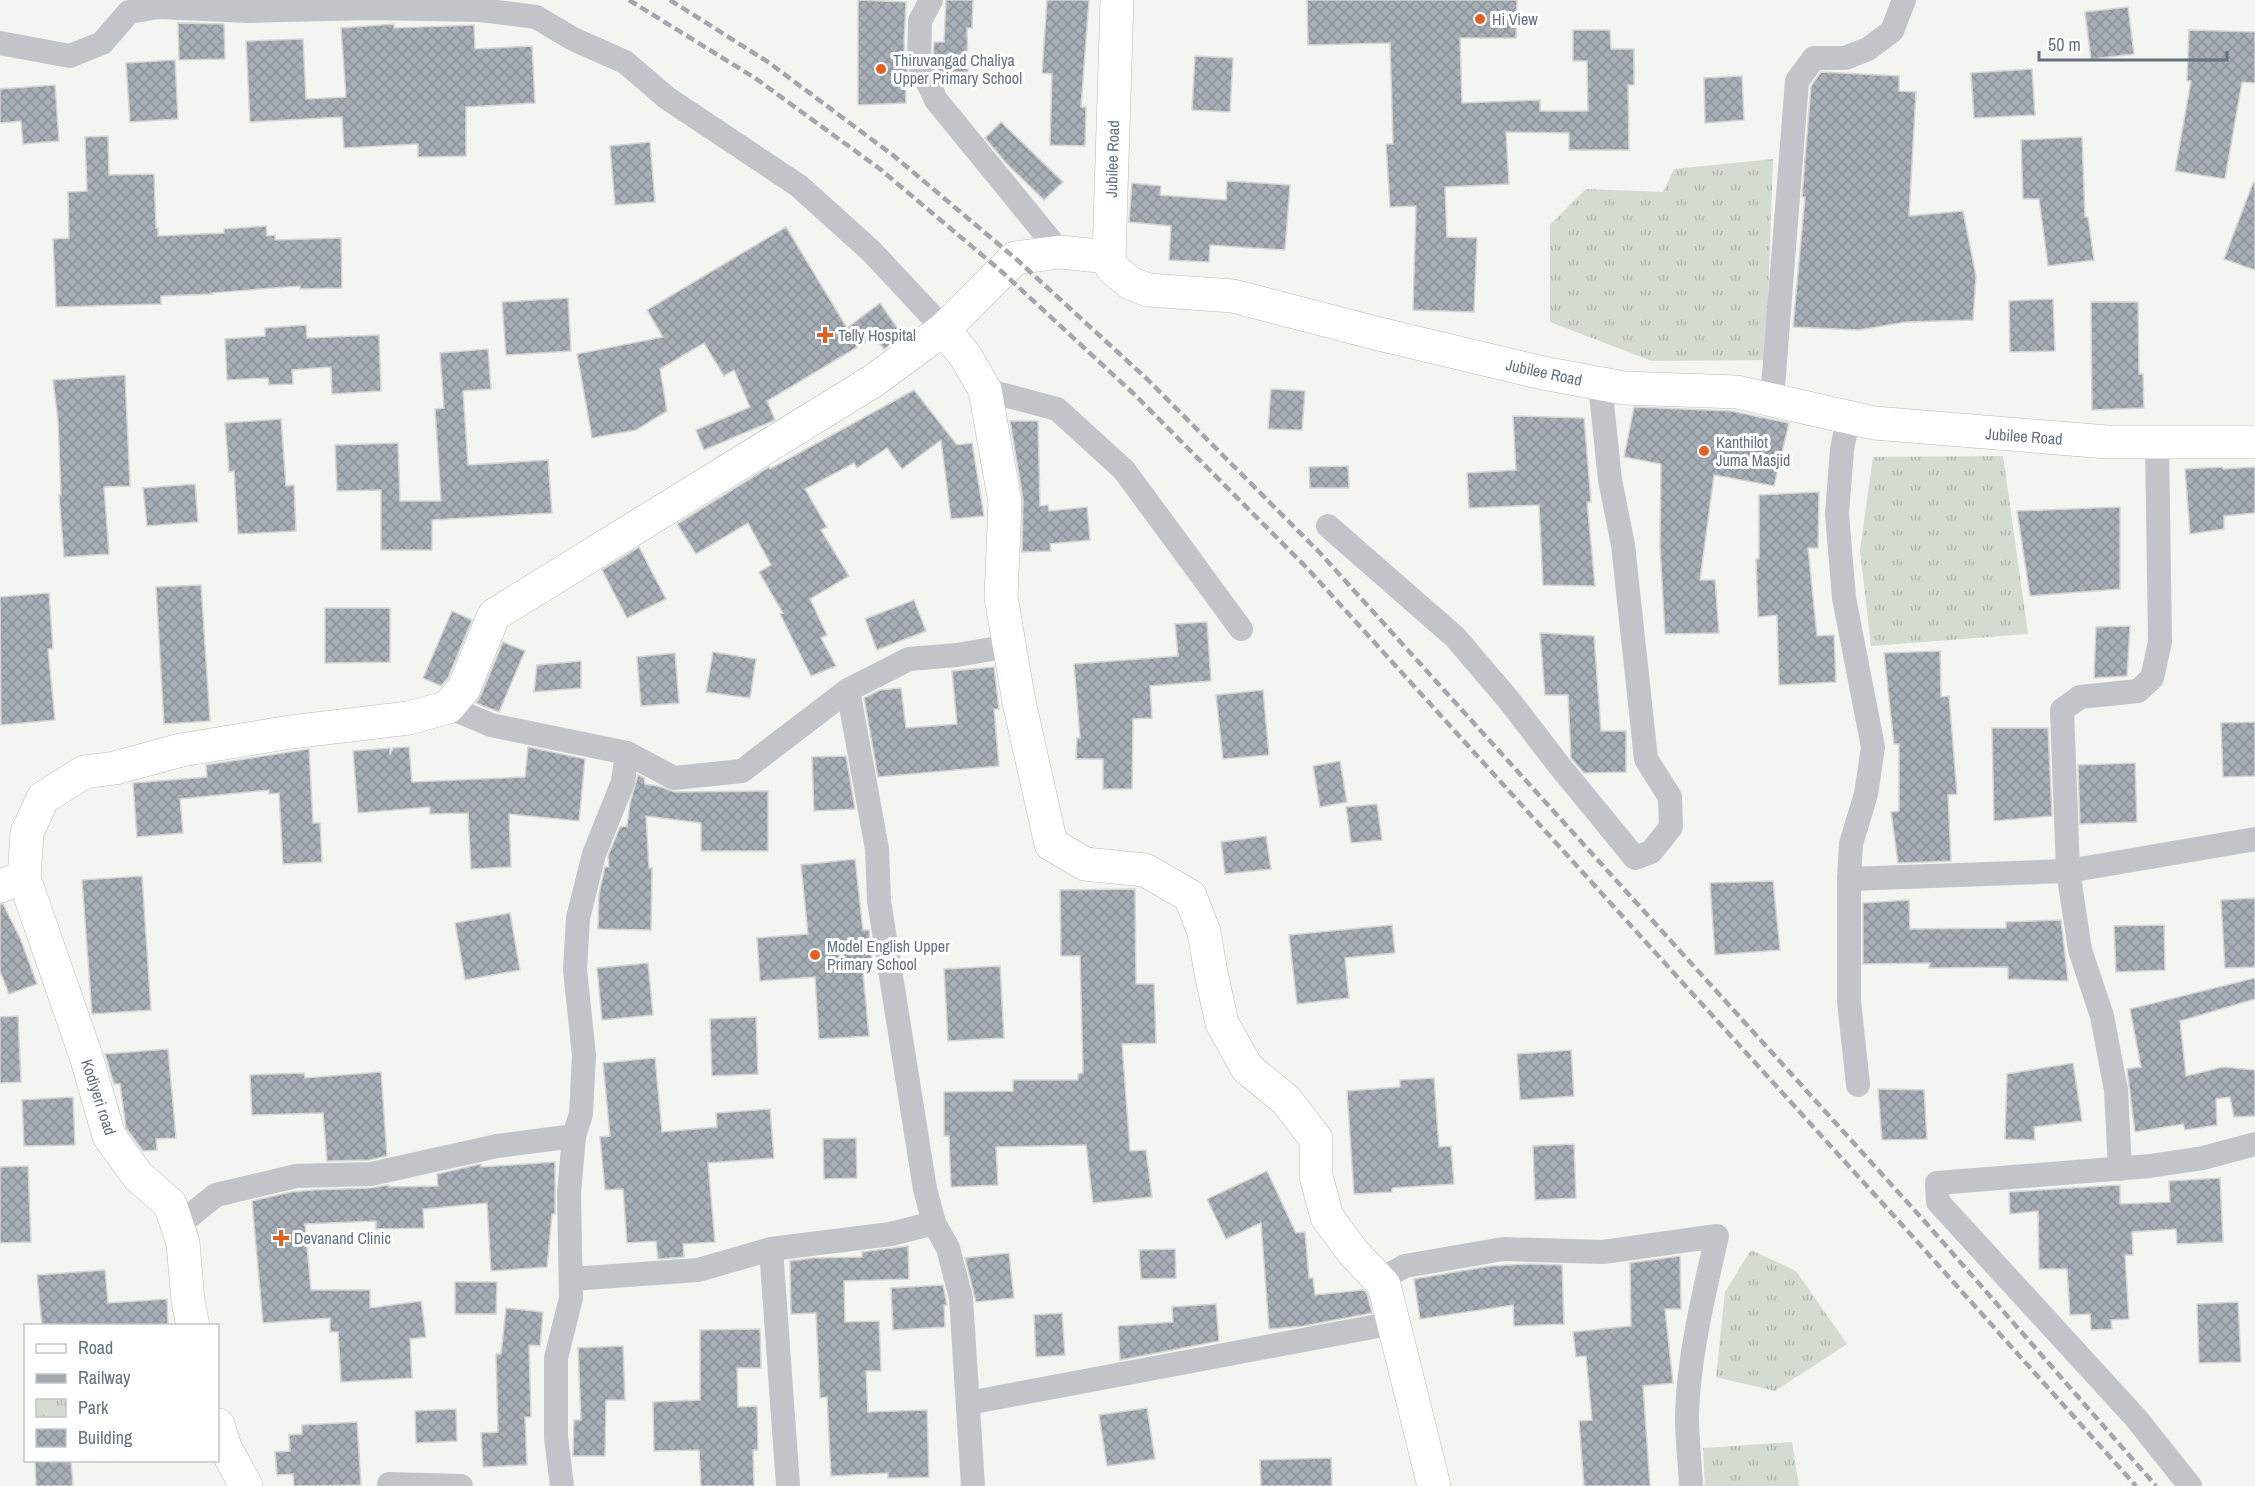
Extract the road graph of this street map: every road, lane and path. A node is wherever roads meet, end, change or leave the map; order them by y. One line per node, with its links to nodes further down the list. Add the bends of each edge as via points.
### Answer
1 (931, 0): 5 (street, via 920,21 919,63 936,100)
2 (1117, 0): 6 (street, Jubilee Road)
3 (1904, 0): 10 (street, via 1892,31 1868,49 1845,58 1814,58 1797,81)
4 (0, 43): 7 (street, via 70,56 102,43 129,12 159,6 248,11 481,10 536,17 625,62 667,98 799,186 873,252)
5 (1060, 252): 6 (street); 7 (street, via 1015,258)
6 (1109, 257): 8 (street, Jubilee Road, via 1112,268 1130,283 1148,290 1233,296)
7 (944, 329): 9 (street); 18 (street, via 873,381 494,615 464,688)
8 (1600, 384): 10 (street, Jubilee Road, via 1737,392); 14 (street, via 1610,480 1623,545 1646,759 1670,797 1671,827 1651,852 1635,858 1455,637)
9 (985, 390): 15 (street, via 1057,409 1124,470); 16 (street, via 1005,502 1001,597)
10 (1772, 400): 11 (street, Jubilee Road)
11 (1848, 418): 12 (street, Jubilee Road, via 2107,442); 22 (street, via 1838,524 1844,598 1873,747 1866,794 1851,844)
12 (2157, 442): 13 (street, Jubilee Road); 21 (street, via 2160,642 2152,678 2138,691 2080,697 2062,710)
13 (2255, 442)
14 (1328, 526)
15 (1241, 629)
16 (1010, 646): 17 (street, via 909,659); 32 (street, via 1051,844 1085,864 1144,870 1190,896 1204,932 1222,1023 1247,1068 1286,1100 1316,1139 1316,1176 1327,1216)
17 (848, 690): 19 (street, via 742,771 674,778); 28 (street, via 877,849 879,901)
18 (448, 707): 19 (street, via 491,725); 23 (street, via 409,718 181,750 84,772 43,798)
19 (627, 753): 25 (street, via 622,782 594,854 579,918 575,970 584,1055 581,1114)
20 (2255, 839): 21 (street)
21 (2068, 871): 22 (street); 27 (street, via 2080,950 2102,1016 2116,1090)
22 (1849, 879): 24 (street, via 1849,1001)
23 (12, 882): 29 (street, Kodiyeri road, via 86,1056 109,1136 138,1176 170,1204)
24 (1857, 1085)
25 (573, 1136): 29 (street, via 497,1146 371,1174 296,1176 216,1195); 31 (street, via 569,1193)
26 (2255, 1144): 27 (street, via 2203,1158)
27 (2120, 1169): 45 (street, via 1937,1183 1938,1202 2135,1417)
28 (934, 1223): 30 (street, via 891,1234); 35 (street, via 948,1248 961,1299)
29 (177, 1227): 34 (street, Kodiyeri road, via 183,1243)
30 (771, 1250): 31 (street, via 698,1270); 41 (street)
31 (571, 1279): 40 (street, via 571,1298 556,1358 556,1437)
32 (1379, 1280): 33 (street, via 1384,1285); 44 (street, via 1404,1266 1503,1249 1603,1252 1717,1236 1702,1304 1687,1416)
33 (1394, 1323): 35 (street); 43 (street)
34 (193, 1324)
35 (968, 1403): 42 (street)
36 (219, 1428): 37 (street)
37 (246, 1486)
38 (388, 1486): 39 (street)
39 (461, 1486)
40 (562, 1486)
41 (788, 1486)
42 (973, 1486)
43 (1434, 1486)
44 (1691, 1486)
45 (2190, 1486)

